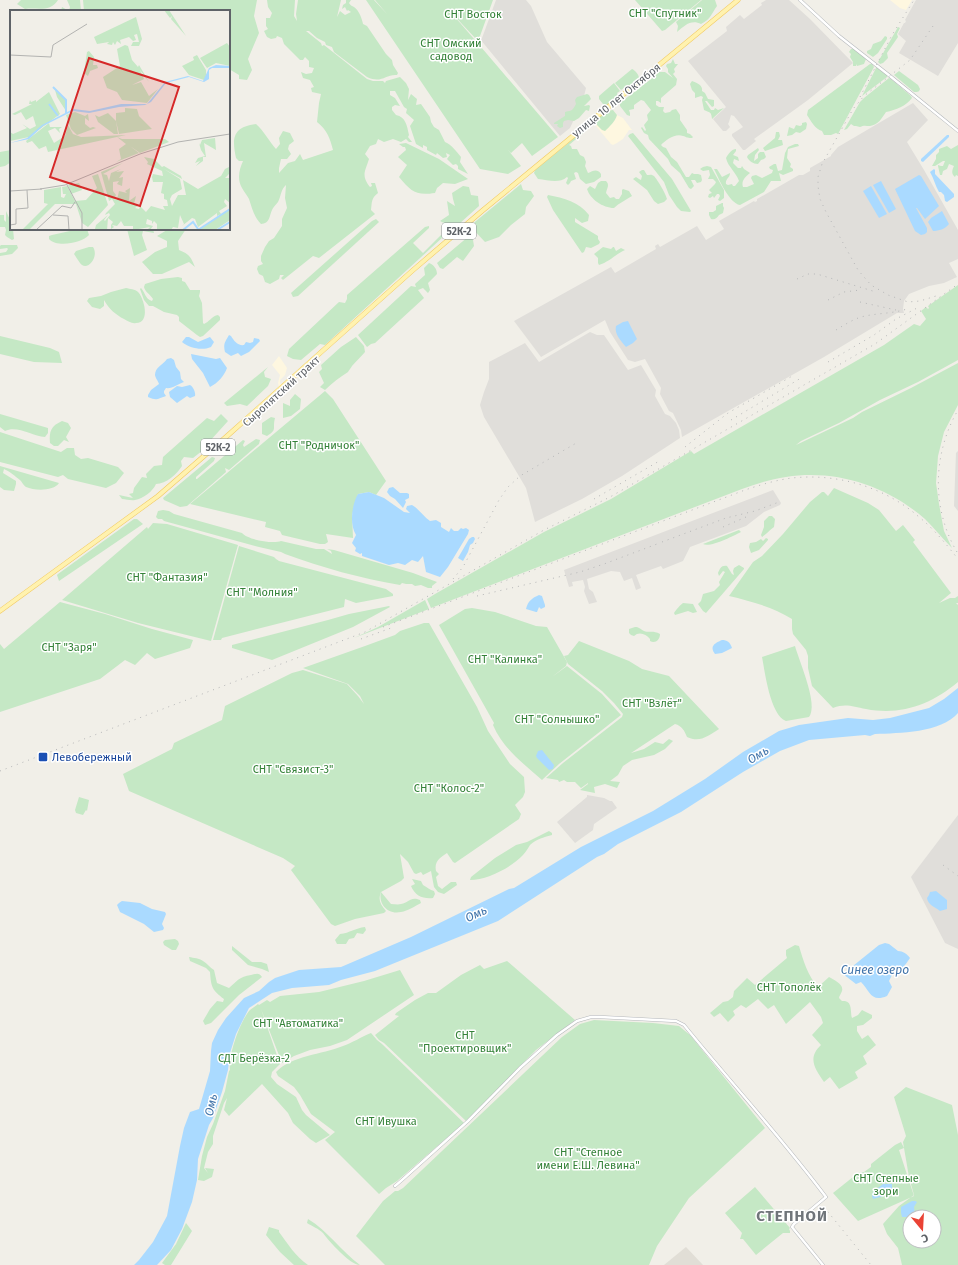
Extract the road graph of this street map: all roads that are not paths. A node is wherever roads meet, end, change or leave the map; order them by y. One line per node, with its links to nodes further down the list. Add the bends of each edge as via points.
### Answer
1 (738, 0): 4 (main road, улица 10 лет Октября)
2 (800, 0): 3 (street, via 839,36)
3 (958, 131)
4 (495, 199): 5 (main road, Сыропятский тракт / 52К-2, via 158,496)
5 (0, 612)
6 (394, 1186): 7 (street, via 468,1121 521,1067 577,1020 600,1017 673,1021 684,1025 826,1197 792,1227)
7 (823, 1265)

